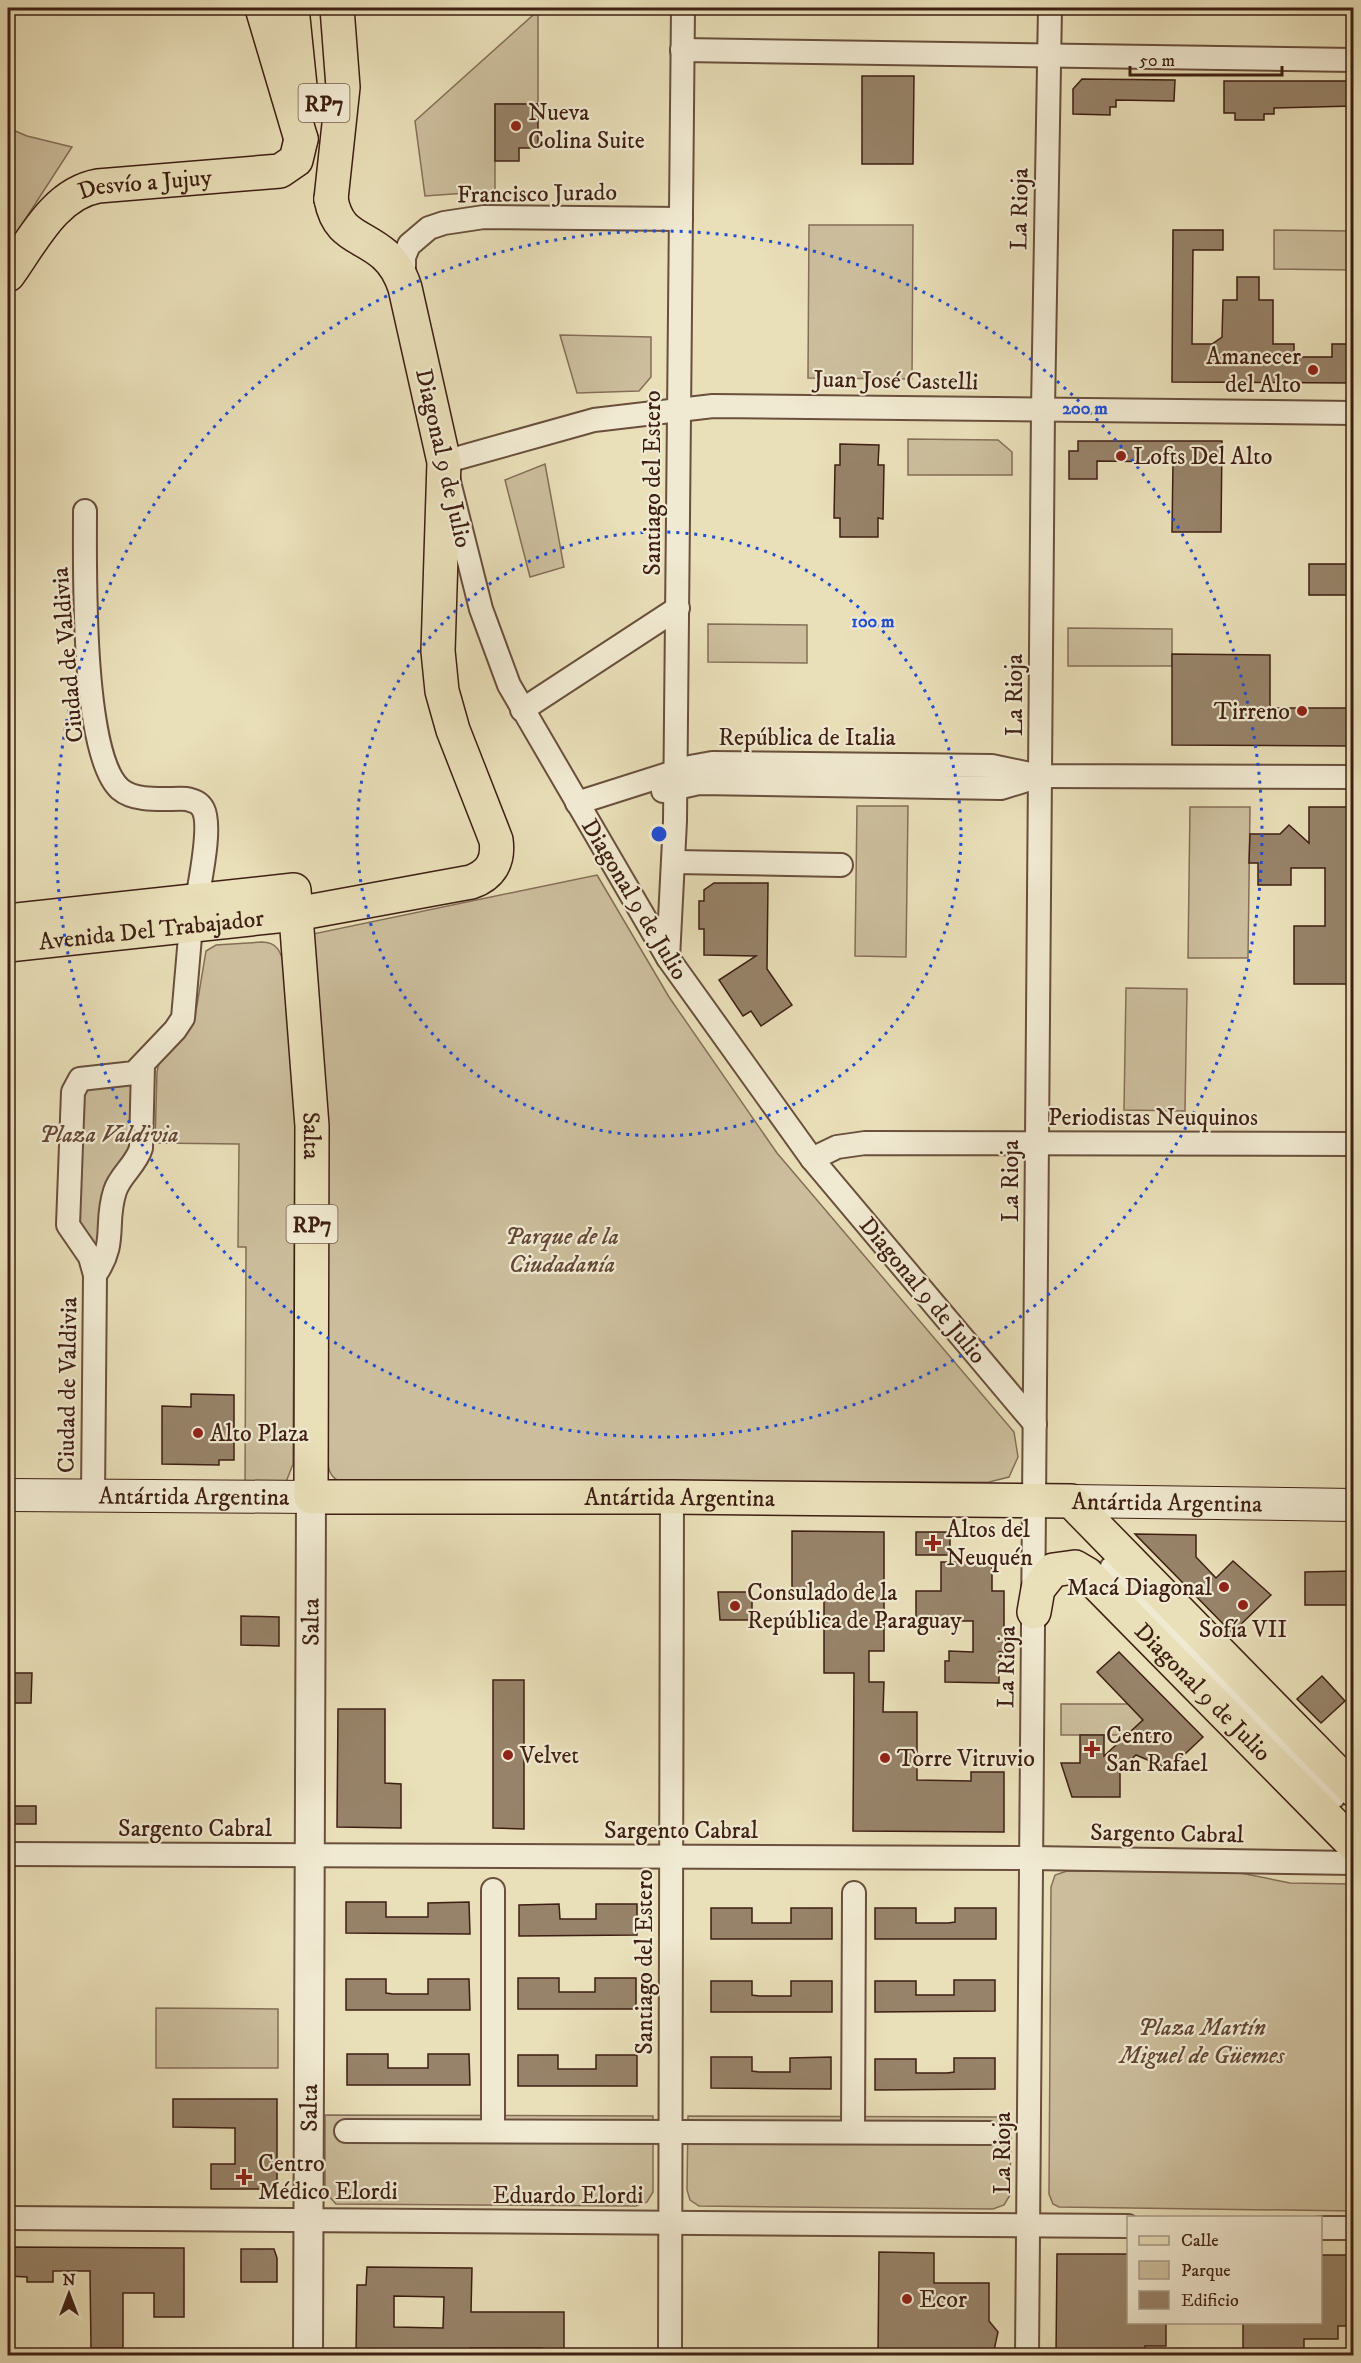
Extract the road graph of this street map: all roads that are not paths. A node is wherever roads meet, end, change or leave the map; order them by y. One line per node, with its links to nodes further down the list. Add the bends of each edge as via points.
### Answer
1 (262, 8): 10 (main road)
2 (292, 8): 10 (main road, RP7)
3 (314, 8): 11 (main road, RP7)
4 (337, 8): 11 (main road, via 343,87)
5 (683, 8): 7 (street, Santiago del Estero)
6 (1050, 8): 8 (street, La Rioja)
7 (682, 50): 8 (street); 12 (street, Santiago del Estero)
8 (1049, 53): 9 (street); 15 (street, La Rioja)
9 (1353, 60)
10 (301, 139): 13 (main road, Desvío a Jujuy, via 296,160 280,171 80,190 64,200)
11 (332, 199): 14 (main road, Diagonal 9 de Julio, via 342,226 385,255 397,269)
12 (681, 219): 14 (street, Francisco Jurado, via 484,217 444,223 423,232 409,245 404,257); 16 (street, Santiago del Estero)
13 (8, 275)
14 (405, 288): 18 (main road, Diagonal 9 de Julio)
15 (1043, 409): 16 (street, Juan José Castelli, via 732,405); 17 (street, Juan José Castelli); 22 (street, La Rioja)
16 (679, 410): 18 (street, Juan José Castelli, via 594,420); 20 (street, Santiago del Estero)
17 (1353, 413)
18 (444, 462): 21 (street, Diagonal 9 de Julio, via 486,626); 28 (main road, Avenida Del Trabajador, via 439,671 447,711 496,840 496,858 486,875 471,882)
19 (85, 511): 29 (street, Ciudad de Valdivia, via 90,673 105,761 121,790 132,795 196,801 203,810 205,830)
20 (678, 608): 21 (street); 24 (street, Santiago del Estero)
21 (522, 710): 25 (street, Diagonal 9 de Julio)
22 (1040, 776): 23 (street, República de Italia); 24 (street, República de Italia, via 992,766 712,763); 34 (street, La Rioja)
23 (1353, 777)
24 (676, 779): 25 (street, República de Italia); 26 (street, Santiago del Estero)
25 (581, 808): 32 (street, Diagonal 9 de Julio)
26 (675, 862): 27 (street); 32 (street, Santiago del Estero)
27 (841, 865)
28 (295, 902): 29 (main road, Avenida Del Trabajador); 41 (main road, Salta / RP7, via 312,1126)
29 (194, 913): 30 (main road, Avenida Del Trabajador); 31 (main road, Avenida Del Trabajador); 33 (street, Ciudad de Valdivia, via 183,1018)
30 (8, 921)
31 (8, 945)
32 (668, 958): 36 (street, Diagonal 9 de Julio)
33 (143, 1066): 37 (street, Ciudad de Valdivia, via 139,1157 114,1194 108,1252); 37 (street, Ciudad de Valdivia, via 124,1076 86,1078 75,1084 68,1225 90,1257)
34 (1037, 1144): 35 (street, Periodistas Neuquinos); 36 (street, Periodistas Neuquinos, via 852,1144); 38 (street, La Rioja)
35 (1353, 1144)
36 (812, 1159): 38 (street, Diagonal 9 de Julio)
37 (95, 1275): 40 (street, Ciudad de Valdivia)
38 (1035, 1424): 43 (street, La Rioja)
39 (8, 1495): 40 (main road, Antártida Argentina)
40 (93, 1495): 41 (main road, Antártida Argentina)
41 (311, 1497): 42 (main road, Antártida Argentina); 51 (street, Salta)
42 (672, 1497): 43 (main road, Antártida Argentina); 52 (street, Santiago del Estero)
43 (1034, 1502): 44 (main road, Antártida Argentina); 47 (street, La Rioja)
44 (1071, 1502): 45 (main road, Antártida Argentina); 46 (main road, Diagonal 9 de Julio)
45 (1353, 1504)
46 (1109, 1567): 47 (main road, Diagonal 9 de Julio, via 1053,1570 1038,1589); 48 (main road, Diagonal 9 de Julio)
47 (1034, 1612): 53 (street, La Rioja)
48 (1340, 1796): 49 (main road, Diagonal 9 de Julio)
49 (1353, 1845)
50 (8, 1854): 51 (street, Sargento Cabral)
51 (312, 1855): 52 (street, Sargento Cabral); 63 (street, Salta)
52 (671, 1857): 53 (street, Sargento Cabral); 59 (street, Santiago del Estero)
53 (1031, 1858): 54 (street, Sargento Cabral); 65 (street, La Rioja)
54 (1353, 1863)
55 (492, 1890): 58 (street)
56 (854, 1893): 60 (street)
57 (346, 2131): 58 (street)
58 (493, 2131): 59 (street)
59 (670, 2132): 60 (street); 64 (street, Santiago del Estero)
60 (853, 2132): 61 (street)
61 (989, 2133)
62 (8, 2218): 63 (street, Eduardo Elordi)
63 (309, 2220): 64 (street, Eduardo Elordi); 69 (street, Salta)
64 (670, 2223): 65 (street, Eduardo Elordi); 70 (street, Santiago del Estero)
65 (1028, 2225): 66 (street, Eduardo Elordi); 71 (street, La Rioja)
66 (1127, 2226)
67 (1322, 2228): 68 (street)
68 (1353, 2228)
69 (308, 2355)
70 (670, 2355)
71 (1027, 2355)

